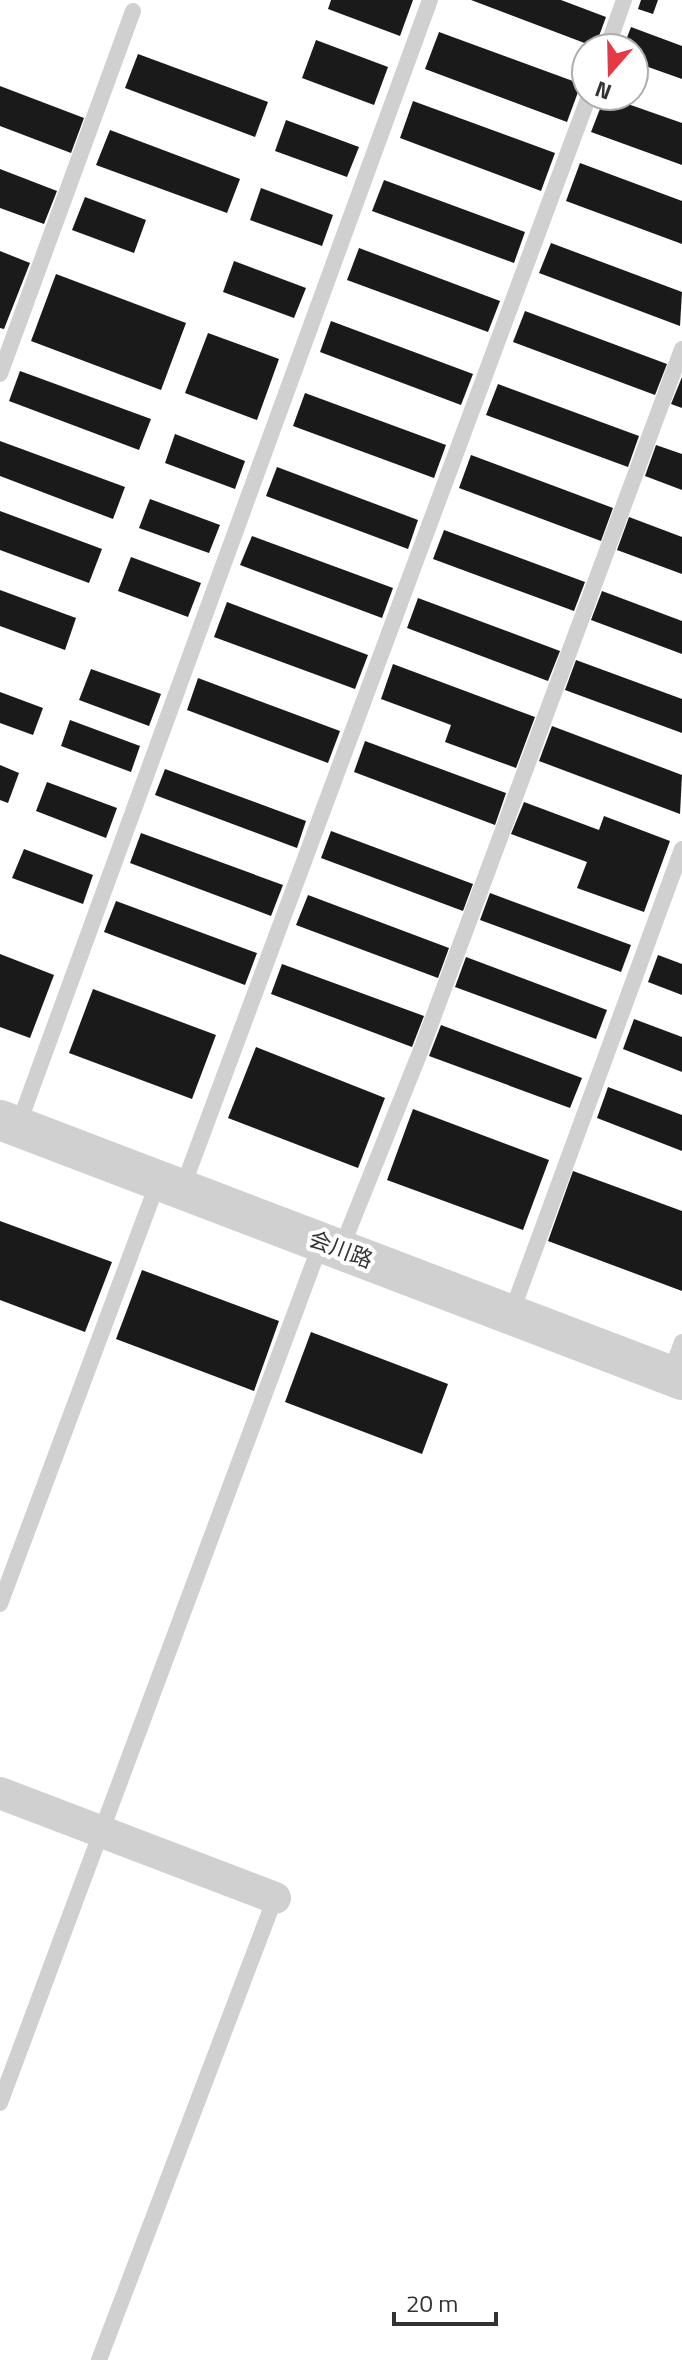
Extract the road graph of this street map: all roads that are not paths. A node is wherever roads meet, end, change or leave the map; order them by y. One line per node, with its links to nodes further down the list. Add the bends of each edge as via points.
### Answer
1 (430, 0): 9 (lane)
2 (624, 0): 4 (lane)
3 (133, 11): 7 (lane)
4 (613, 32)
5 (583, 112): 10 (lane)
6 (682, 349): 11 (lane, via 421,1050)
7 (0, 374)
8 (682, 849): 12 (lane)
9 (9, 1123): 10 (street, 会川路)
10 (170, 1184): 11 (street, 会川路); 14 (lane)
11 (331, 1246): 12 (street, 会川路); 16 (lane)
12 (511, 1314): 13 (street, 会川路)
13 (678, 1366)
14 (0, 1604)
15 (0, 1793): 16 (street)
16 (101, 1832): 17 (street); 18 (lane)
17 (275, 1898): 19 (lane)
18 (0, 2103)
19 (99, 2360)

